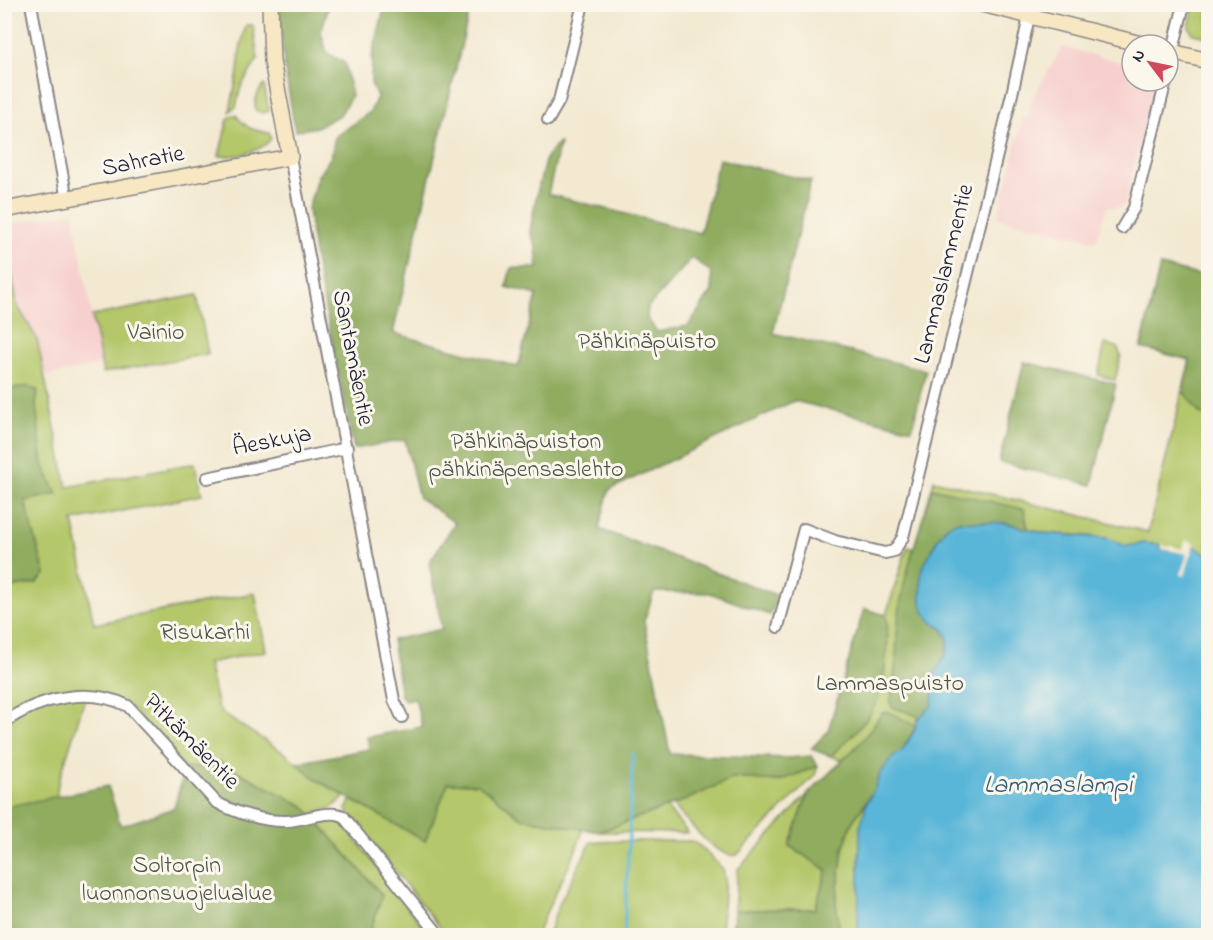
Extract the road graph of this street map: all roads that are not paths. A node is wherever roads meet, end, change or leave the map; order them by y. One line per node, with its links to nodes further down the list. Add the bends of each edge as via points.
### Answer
1 (31, 4): 14 (street)
2 (270, 4): 13 (street, Santamäentie, via 272,61)
3 (583, 4): 12 (street, via 559,101)
4 (982, 4): 6 (street)
5 (1184, 4): 7 (street)
6 (1030, 11): 8 (street); 19 (street, Lammaslammentie, via 903,537 894,551 885,553 804,529)
7 (1176, 33)
8 (1120, 38)
9 (1180, 54): 10 (street)
10 (1209, 61)
11 (1163, 93): 16 (street, via 1134,208)
12 (548, 120)
13 (290, 158): 14 (street, Sahratie); 17 (street, Santamäentie)
14 (67, 200): 15 (street, Sahratie)
15 (4, 210)
16 (1122, 228)
17 (347, 448): 18 (street, Äeskuja); 20 (street, Santamäentie, via 394,700)
18 (207, 478)
19 (778, 627)
20 (402, 717)
21 (4, 722): 22 (street, Pitkämäentie, via 28,709 69,696 117,700 128,706 216,802 226,808 288,821 334,813 343,816)
22 (440, 936)

